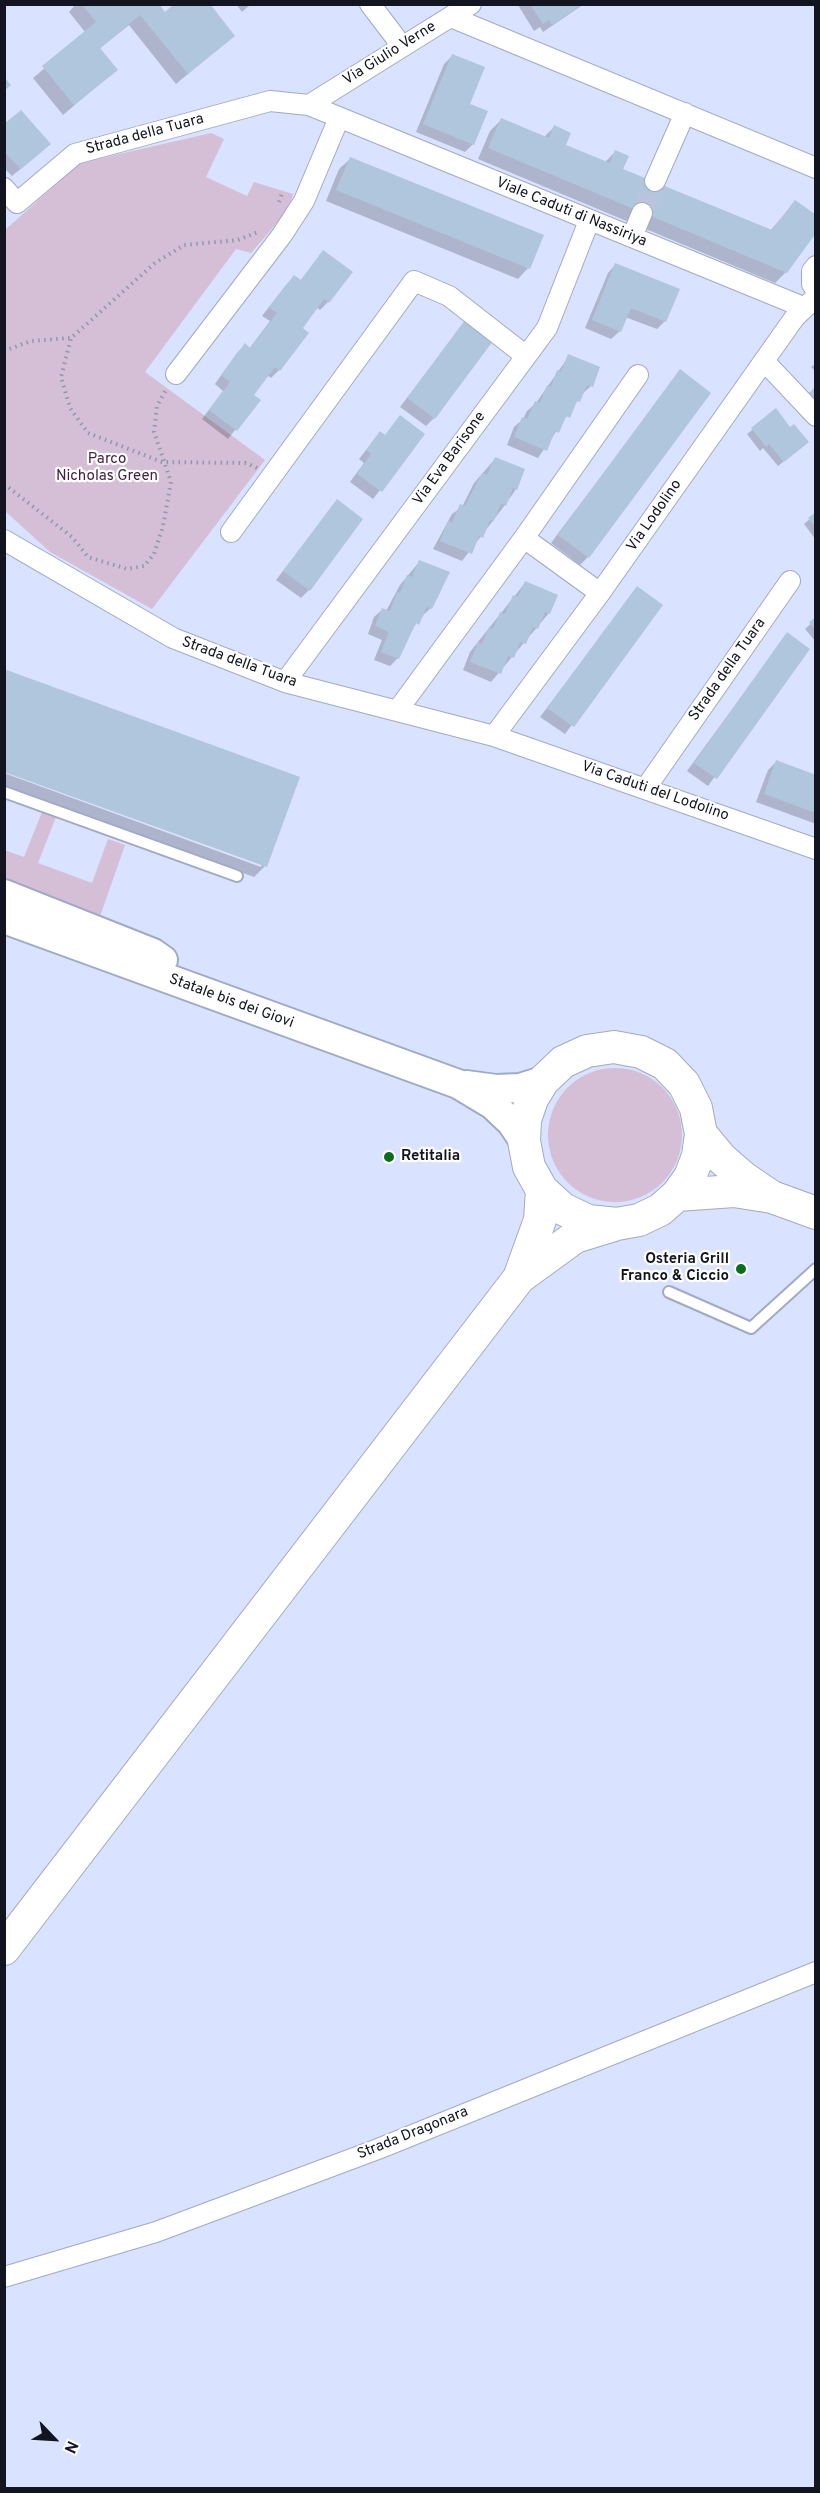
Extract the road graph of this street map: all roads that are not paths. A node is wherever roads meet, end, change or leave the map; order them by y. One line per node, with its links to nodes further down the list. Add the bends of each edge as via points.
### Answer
1 (370, 4): 4 (street)
2 (471, 4): 3 (street, Via Giulio Verne)
3 (451, 17): 4 (street, Via Giulio Verne); 6 (street)
4 (402, 46): 5 (street, Via Giulio Verne)
5 (309, 105): 7 (street, Viale Caduti di Nassiriya); 10 (street, Strada della Tuara, via 270,101 75,154 17,203)
6 (685, 113): 8 (street); 9 (street)
7 (339, 118): 12 (street, Viale Caduti di Nassiriya); 19 (street, via 304,201)
8 (816, 168)
9 (655, 181)
10 (4, 188)
11 (642, 213): 13 (street)
12 (589, 221): 13 (street, Viale Caduti di Nassiriya); 17 (street, Via Eva Barisone, via 547,328)
13 (632, 237): 16 (street, Viale Caduti di Nassiriya)
14 (816, 266): 15 (street, via 812,271)
15 (816, 290)
16 (809, 302): 18 (street, Via Lodolino)
17 (526, 356): 22 (street, via 449,296 414,281); 27 (street, Via Eva Barisone)
18 (765, 362): 21 (street); 26 (street, Via Lodolino)
19 (176, 374)
20 (638, 375): 23 (street)
21 (816, 416)
22 (231, 532)
23 (524, 538): 26 (street); 28 (street)
24 (6, 546): 27 (street, Strada della Tuara, via 173,638)
25 (790, 581): 30 (street, Strada della Tuara)
26 (600, 593): 29 (street, Via Lodolino)
27 (285, 682): 28 (street, Strada della Tuara)
28 (397, 711): 29 (street, Strada della Tuara)
29 (494, 736): 30 (street, Via Caduti del Lodolino)
30 (645, 789): 32 (street, Via Caduti del Lodolino)
31 (4, 792): 33 (lane)
32 (816, 849)
33 (237, 876)
34 (4, 894): 37 (main road, via 153,953)
35 (4, 919): 36 (main road, Statale bis dei Giovi)
36 (18, 929): 37 (main road, Statale bis dei Giovi)
37 (222, 999): 39 (main road, Statale bis dei Giovi)
38 (543, 1081): 39 (main road, Statale bis dei Giovi, via 520,1088 496,1089); 40 (main road, Statale bis dei Giovi, via 563,1062 587,1051 614,1047 641,1052 664,1064 684,1084 696,1108); 41 (main road, Statale bis dei Giovi, via 525,1119)
39 (458, 1084): 41 (main road, Statale bis dei Giovi, via 493,1105)
40 (701, 1134): 43 (main road, Statale bis dei Giovi, via 690,1177); 44 (main road, Statale bis dei Giovi, via 736,1172)
41 (524, 1141): 42 (main road, Statale bis dei Giovi, via 529,1167)
42 (542, 1190): 46 (main road, Statale bis dei Giovi, via 563,1209 588,1221); 48 (main road, via 540,1220)
43 (677, 1195): 44 (main road, Statale bis dei Giovi, via 734,1191); 46 (main road, Statale bis dei Giovi, via 660,1210 639,1220)
44 (772, 1197): 45 (main road, Statale bis dei Giovi)
45 (816, 1213)
46 (617, 1224): 48 (main road, via 575,1237)
47 (816, 1269): 49 (lane, via 751,1328)
48 (519, 1278): 50 (main road)
49 (669, 1292)
50 (4, 1949)
51 (816, 1972): 52 (street, Strada Dragonara, via 378,2149 156,2232)
52 (4, 2277)

